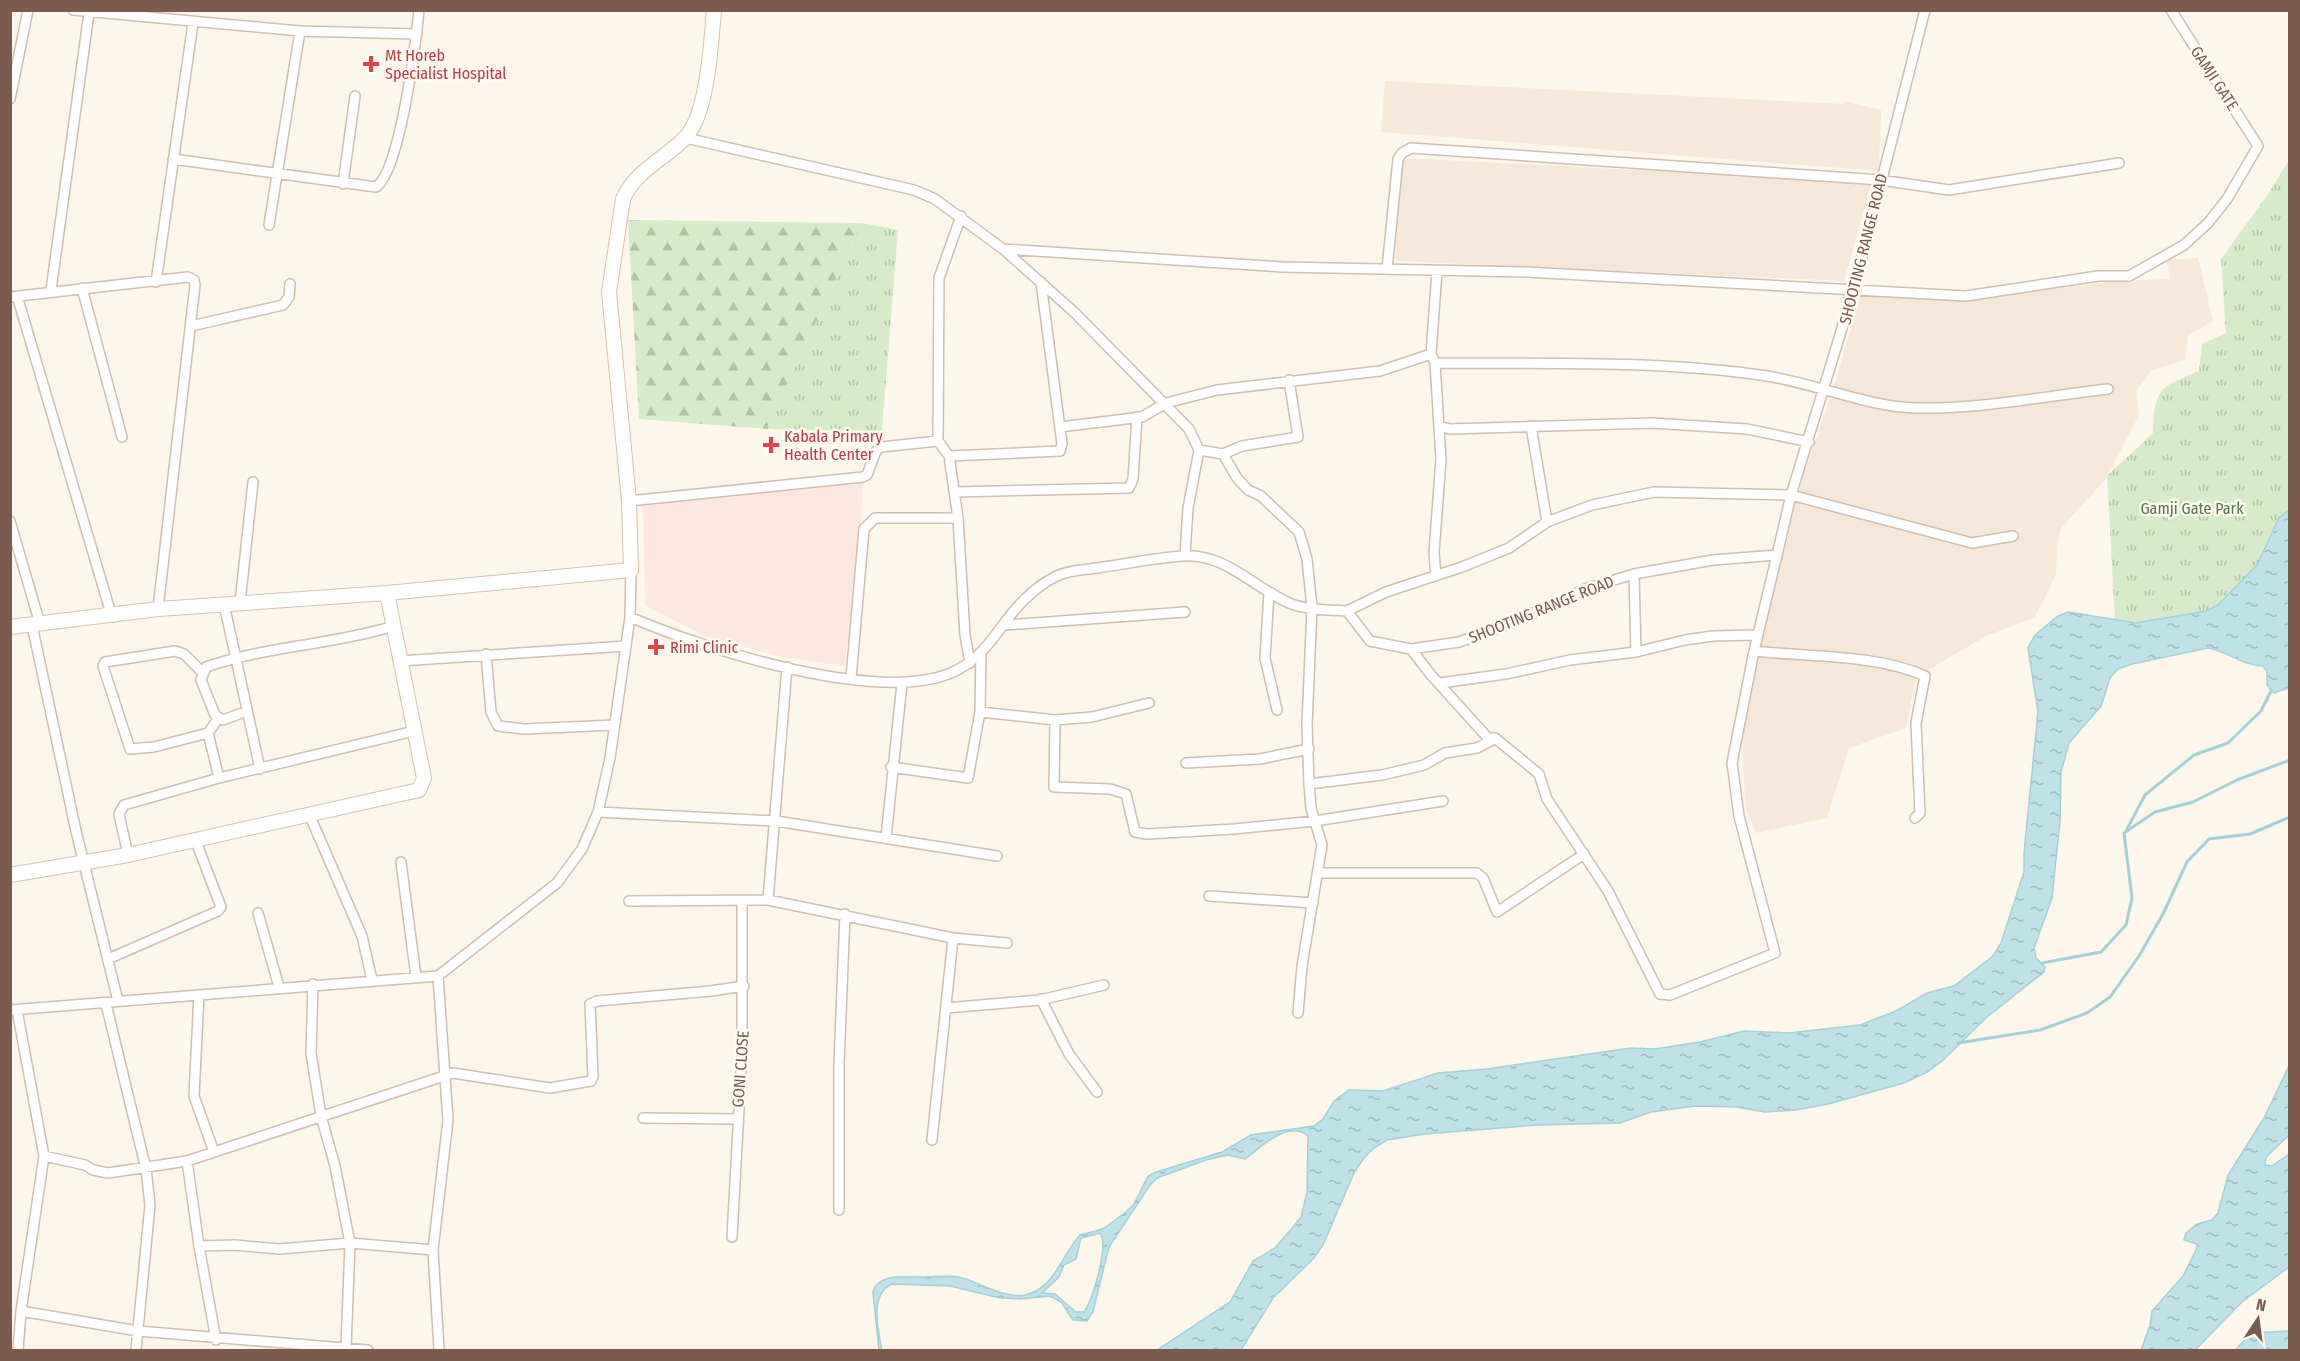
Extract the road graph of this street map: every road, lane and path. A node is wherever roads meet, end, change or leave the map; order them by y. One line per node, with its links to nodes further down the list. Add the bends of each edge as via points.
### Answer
1 (28, 10): 12 (street)
2 (73, 10): 7 (street)
3 (419, 10): 10 (street)
4 (714, 10): 13 (street, via 704,96)
5 (1925, 10): 17 (street, SHOOTING RANGE ROAD)
6 (2171, 10): 28 (street, GAMJI GATE, via 2258,146 2227,200 2184,245 2129,276 2098,276 1965,296)
7 (89, 13): 8 (street); 29 (street)
8 (193, 23): 9 (street); 14 (street)
9 (300, 31): 10 (street); 16 (street)
10 (417, 34): 18 (street, via 400,133 384,178 370,188)
11 (355, 96): 18 (street)
12 (10, 99)
13 (686, 138): 19 (street, via 914,190); 50 (street, via 640,174 628,186 623,199 609,292)
14 (173, 159): 16 (street); 24 (street)
15 (2119, 163): 17 (street, via 1949,190)
16 (277, 175): 18 (street); 20 (street)
17 (1881, 180): 22 (street, via 1411,148 1398,159); 28 (street, SHOOTING RANGE ROAD)
18 (343, 184)
19 (961, 216): 21 (street); 42 (street, via 939,278)
20 (268, 225)
21 (1003, 249): 22 (street, via 1282,267); 25 (street)
22 (1387, 269): 23 (street)
23 (1437, 271): 28 (street); 32 (street)
24 (156, 282): 27 (street); 31 (street, via 188,277 194,280)
25 (1041, 282): 36 (street); 40 (street)
26 (290, 284): 31 (street, via 289,297 283,305)
27 (82, 288): 29 (street); 41 (street)
28 (1854, 289): 34 (street, SHOOTING RANGE ROAD)
29 (51, 290): 30 (street)
30 (14, 296): 69 (street)
31 (191, 326): 65 (street)
32 (1433, 359): 33 (street, via 1380,371); 34 (street, via 1680,368 1768,376); 38 (street)
33 (1289, 380): 36 (street, via 1217,390); 45 (street, via 1298,437 1242,446)
34 (1825, 389): 35 (street, via 1892,406 1918,408); 43 (street, SHOOTING RANGE ROAD)
35 (2108, 389)
36 (1166, 403): 37 (street); 44 (street, via 1189,429)
37 (1137, 417): 40 (street); 48 (street, via 1129,488)
38 (1439, 426): 39 (street); 59 (street)
39 (1531, 426): 43 (street, via 1710,426); 53 (street)
40 (1060, 427): 46 (street, via 1062,444 1057,453)
41 (123, 437)
42 (938, 441): 46 (street); 50 (street, via 881,447 863,477)
43 (1809, 442): 49 (street, SHOOTING RANGE ROAD)
44 (1199, 450): 45 (street); 55 (street, via 1188,508)
45 (1223, 454): 64 (street, via 1248,490 1261,496 1299,532)
46 (948, 456): 48 (street)
47 (253, 482): 62 (street)
48 (954, 492): 51 (street)
49 (1791, 495): 53 (street, via 1654,492 1592,504); 54 (street, via 1972,543); 56 (street, SHOOTING RANGE ROAD)
50 (629, 501): 57 (street)
51 (958, 518): 83 (street); 86 (street, via 875,518 864,529)
52 (10, 521): 70 (street)
53 (1547, 522): 59 (street, via 1509,548)
54 (2013, 536)
55 (1185, 555): 60 (street, via 1213,559); 71 (street, via 1058,575 1023,601)
56 (1777, 555): 58 (street, SHOOTING RANGE ROAD, via 1713,560); 74 (street, SHOOTING RANGE ROAD)
57 (631, 570): 61 (street); 68 (street)
58 (1634, 574): 76 (street, SHOOTING RANGE ROAD, via 1588,588 1459,642); 78 (street)
59 (1436, 576): 66 (street, via 1386,592)
60 (1269, 593): 64 (street, via 1291,604); 90 (street, via 1264,658)
61 (387, 594): 62 (street); 72 (street)
62 (240, 603): 63 (street)
63 (224, 604): 65 (street); 81 (street)
64 (1312, 607): 66 (street); 99 (street)
65 (158, 609): 69 (street)
66 (1347, 611): 76 (street, SHOOTING RANGE ROAD, via 1370,641)
67 (1185, 612): 71 (street)
68 (630, 616): 75 (street); 84 (street, via 709,648)
69 (112, 617): 70 (street)
70 (36, 625): 73 (street); 116 (street)
71 (1005, 625): 80 (street)
72 (394, 626): 81 (street); 82 (street)
73 (10, 627)
74 (1757, 635): 77 (street, SHOOTING RANGE ROAD); 78 (street, via 1713,636)
75 (626, 646): 79 (street); 95 (street)
76 (1411, 648): 88 (street)
77 (1754, 651): 108 (street, via 1859,660 1925,676 1916,723 1922,794 1920,813); 113 (street, SHOOTING RANGE ROAD, via 1732,763 1749,862 1775,948 1772,956 1660,994 1608,891)
78 (1636, 652): 88 (street)
79 (486, 654): 82 (street); 95 (street, via 491,712 498,726 524,729)
80 (981, 654): 83 (street); 92 (street)
81 (235, 657): 85 (street); 91 (street)
82 (400, 661): 96 (street)
83 (970, 663): 87 (street, via 935,678)
84 (787, 668): 86 (street); 110 (street)
85 (202, 672): 93 (street, via 201,680); 97 (street, via 184,654 175,651 105,662 103,666 130,749)
86 (851, 678): 87 (street)
87 (902, 683): 101 (street)
88 (1440, 683): 98 (street, via 1488,738)
89 (1149, 703): 94 (street, via 1092,717)
90 (1277, 710)
91 (247, 711): 93 (street); 102 (street)
92 (980, 712): 94 (street); 101 (street, via 968,778)
93 (218, 719): 97 (street)
94 (1055, 720): 109 (street, via 1054,787 1110,789 1126,794 1135,832 1234,829)
95 (614, 725): 106 (street)
96 (414, 731): 102 (street); 107 (street, via 424,778 419,790)
97 (208, 733): 103 (street)
98 (1495, 738): 104 (street, via 1477,748 1445,753 1424,765 1382,775); 113 (street, via 1539,774 1547,799)
99 (1309, 749): 100 (street, via 1260,759); 104 (street)
100 (1186, 763)
101 (891, 767): 111 (street)
102 (260, 769): 103 (street)
103 (219, 778): 114 (street, via 124,805 119,814)
104 (1309, 784): 109 (street)
105 (1443, 801): 109 (street)
106 (598, 812): 110 (street); 130 (street, via 582,849 557,883)
107 (309, 814): 112 (street); 132 (street, via 362,936)
108 (1915, 818)
109 (1315, 820): 118 (street, via 1322,845)
110 (776, 821): 111 (street); 121 (street)
111 (886, 838): 115 (street)
112 (195, 839): 114 (street); 129 (street, via 221,907)
113 (1584, 854): 118 (street, via 1497,912 1478,873)
114 (128, 855): 116 (street)
115 (997, 856)
116 (84, 861): 119 (street); 129 (street)
117 (401, 862): 131 (street)
118 (1319, 873): 124 (street)
119 (10, 875)
120 (1209, 896): 124 (street)
121 (768, 900): 123 (street); 126 (street)
122 (629, 901): 123 (street)
123 (742, 901): 135 (street, GONI CLOSE)
124 (1314, 903): 143 (street)
125 (258, 913): 136 (street)
126 (845, 915): 127 (street); 154 (street)
127 (953, 938): 128 (street); 141 (street)
128 (1007, 943)
129 (108, 959): 139 (street)
130 (438, 976): 131 (street); 144 (street)
131 (416, 977): 132 (street)
132 (372, 980): 133 (street)
133 (313, 984): 136 (street); 146 (street, via 310,1053)
134 (1104, 985): 138 (street)
135 (744, 986): 144 (street, via 597,1000 590,1004 593,1076 585,1084 550,1088 462,1073); 148 (street, GONI CLOSE)
136 (279, 987): 137 (street)
137 (199, 995): 139 (street); 150 (street, via 194,1096)
138 (1041, 999): 141 (street); 145 (street, via 1070,1054)
139 (118, 1001): 140 (street)
140 (106, 1004): 142 (street); 153 (street)
141 (946, 1008): 149 (street)
142 (14, 1010): 151 (street)
143 (1298, 1013)
144 (445, 1077): 146 (street); 158 (street, via 448,1120)
145 (1097, 1092)
146 (321, 1116): 150 (street); 156 (street)
147 (643, 1118): 148 (street)
148 (737, 1119): 155 (street, GONI CLOSE)
149 (933, 1140)
150 (214, 1152): 152 (street)
151 (44, 1156): 153 (street, via 108,1173); 159 (street)
152 (187, 1161): 153 (street); 157 (street)
153 (146, 1168): 160 (street, via 150,1227)
154 (838, 1210)
155 (732, 1237)
156 (350, 1243): 157 (street, via 279,1249); 158 (street); 164 (street)
157 (199, 1246): 161 (street)
158 (433, 1250): 168 (street)
159 (21, 1311): 160 (street); 165 (street)
160 (138, 1332): 161 (street); 166 (street)
161 (216, 1340): 162 (street)
162 (228, 1346): 163 (street)
163 (298, 1348): 164 (street)
164 (346, 1348): 167 (street)
165 (18, 1350)
166 (136, 1350)
167 (368, 1350)
168 (439, 1350)

